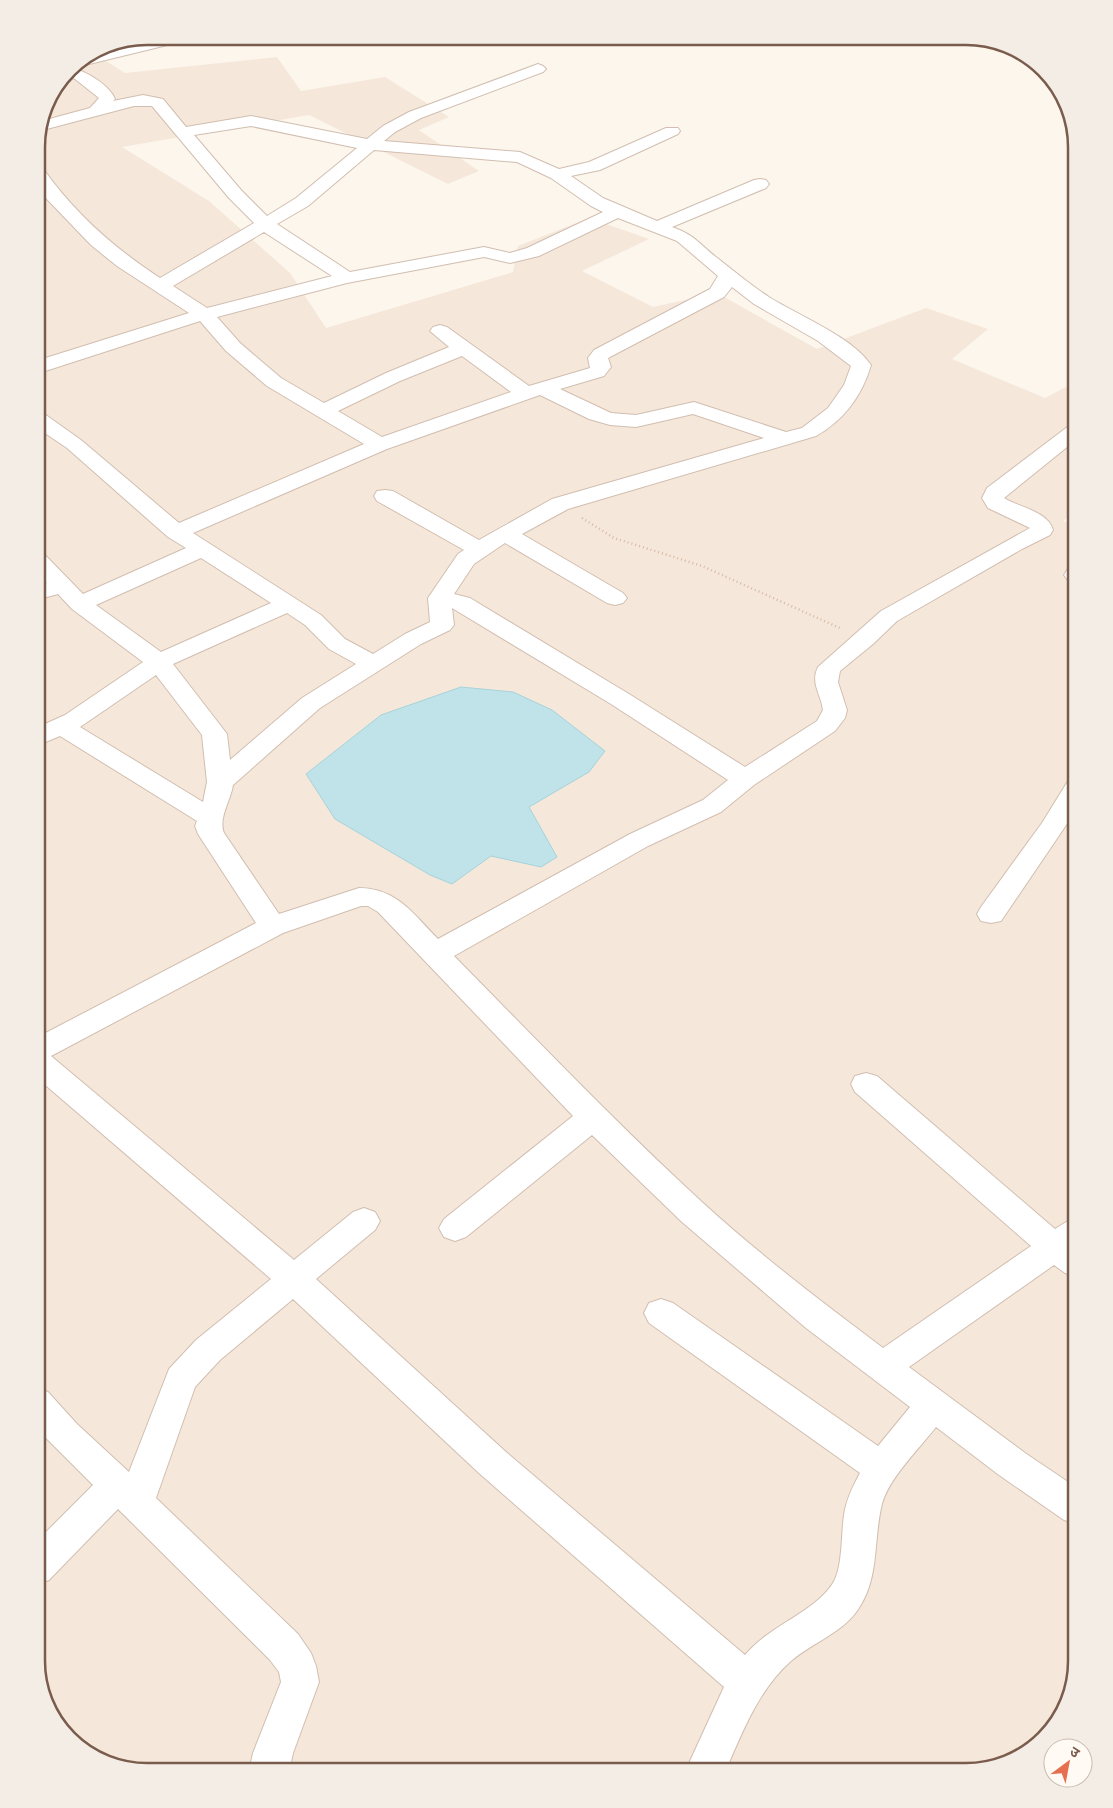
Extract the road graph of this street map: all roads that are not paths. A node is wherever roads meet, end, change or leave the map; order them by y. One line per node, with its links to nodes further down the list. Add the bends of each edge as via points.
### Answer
1 (123, 48): 2 (street)
2 (111, 52)
3 (538, 69): 9 (street, via 415,115 389,129)
4 (76, 74): 5 (street, via 106,96 107,99)
5 (96, 110): 6 (street); 8 (street, via 151,100 157,102)
6 (48, 124)
7 (672, 131): 10 (street, via 594,166)
8 (183, 132): 9 (street, via 250,121); 14 (street)
9 (371, 145): 10 (street, via 506,155 532,161); 14 (street, via 302,202)
10 (557, 174): 13 (street)
11 (760, 184): 15 (street)
12 (45, 197): 18 (street, via 123,262)
13 (617, 212): 15 (street); 17 (street, via 518,257 484,252)
14 (266, 225): 17 (street); 18 (street)
15 (657, 227): 16 (street, via 683,237)
16 (728, 275): 23 (street, via 717,293 601,354 598,358 601,367 597,372); 27 (street, via 761,300 832,342 861,365 860,373 839,410 824,424)
17 (347, 278): 19 (street)
18 (160, 286): 19 (street)
19 (204, 314): 22 (street); 24 (street, via 233,347 274,382)
20 (440, 331): 21 (street)
21 (463, 348): 23 (street); 24 (street, via 394,376)
22 (45, 365)
23 (533, 390): 27 (street, via 610,419 636,421 694,408); 28 (street)
24 (323, 411): 28 (street)
25 (45, 423): 30 (street, via 74,444)
26 (1068, 436): 45 (street, via 995,492 993,498 996,503 1035,521 1042,530 889,616 826,672 836,710 834,719)
27 (786, 439): 31 (street, via 560,504)
28 (380, 444): 30 (street)
29 (385, 496): 33 (street)
30 (176, 532): 32 (street)
31 (505, 534): 33 (street); 38 (street)
32 (202, 549): 39 (street); 40 (street)
33 (479, 549): 37 (street, via 466,559)
34 (45, 568): 35 (street)
35 (62, 586): 36 (street); 39 (street)
36 (45, 591)
37 (440, 598): 42 (street, via 442,625); 45 (street, via 462,603)
38 (615, 598)
39 (80, 604): 41 (street)
40 (288, 604): 41 (street); 42 (street, via 313,620 337,644)
41 (159, 662): 43 (street); 46 (street, via 214,734)
42 (373, 664): 46 (street, via 311,703)
43 (62, 727): 44 (street); 48 (street)
44 (45, 734)
45 (745, 779): 51 (street, via 712,806 639,840)
46 (220, 782): 48 (street)
47 (1068, 802): 49 (street)
48 (209, 817): 50 (street, via 211,834)
49 (990, 914)
50 (273, 926): 51 (street, via 359,897 373,897 388,905); 52 (street)
51 (434, 954): 55 (street)
52 (45, 1046)
53 (45, 1068): 60 (street)
54 (866, 1084): 58 (street)
55 (593, 1117): 57 (street); 62 (street, via 693,1213)
56 (364, 1221): 60 (street)
57 (455, 1228)
58 (1068, 1246)
59 (1068, 1248): 62 (street)
60 (294, 1279): 66 (street, via 208,1350 181,1379); 69 (street, via 493,1463)
61 (661, 1312): 65 (street)
62 (882, 1367): 63 (street)
63 (933, 1405): 65 (street); 67 (street)
64 (45, 1413): 66 (street)
65 (882, 1469): 69 (street, via 864,1504 854,1573 847,1594 832,1611 777,1649)
66 (127, 1493): 68 (street); 70 (street, via 284,1647 296,1666 300,1682)
67 (1068, 1502)
68 (45, 1561)
69 (748, 1682): 71 (street)
70 (271, 1763)
71 (709, 1763)

